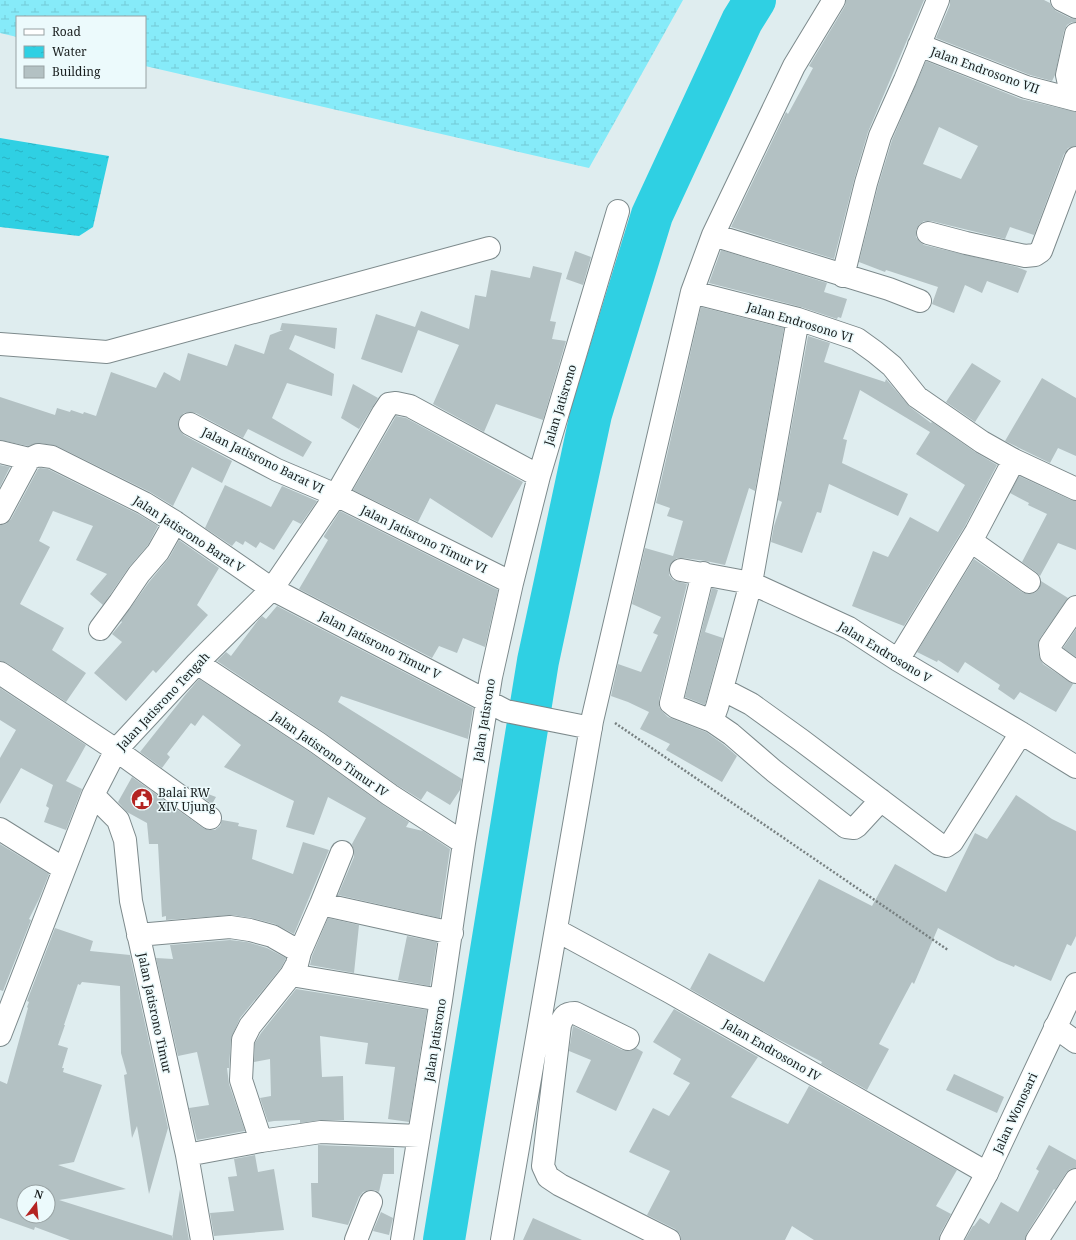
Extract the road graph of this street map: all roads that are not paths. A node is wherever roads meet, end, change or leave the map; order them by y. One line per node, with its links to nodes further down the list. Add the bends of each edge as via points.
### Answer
1 (834, 0): 12 (street, via 794,66)
2 (938, 0): 6 (street)
3 (1062, 0): 4 (street)
4 (1076, 7)
5 (1076, 34): 7 (street, via 1067,75 1070,88)
6 (919, 45): 8 (street, Jalan Endrosono VII, via 1026,87); 14 (street, via 880,136)
7 (1076, 96)
8 (1076, 100)
9 (1076, 158): 11 (street, via 1041,251 1035,255 1024,256)
10 (618, 211): 23 (street, Jalan Jatisrono)
11 (928, 233)
12 (713, 235): 14 (street); 15 (street)
13 (489, 248): 18 (street, via 107,352)
14 (843, 276): 16 (street)
15 (692, 292): 17 (street, Jalan Endrosono VI); 43 (street)
16 (920, 301)
17 (798, 319): 22 (street, Jalan Endrosono VI, via 857,339 892,366 917,397 982,442); 33 (street)
18 (0, 344)
19 (190, 424): 25 (street, Jalan Jatisrono Barat VI, via 277,470)
20 (0, 452): 21 (street, Jalan Jatisrono Barat V)
21 (33, 457): 26 (street); 27 (street, Jalan Jatisrono Barat V, via 52,456 144,503)
22 (1014, 460): 24 (street, Jalan Endrosono VI); 28 (street)
23 (539, 476): 25 (street, Jalan Jatisrono Tengah, via 410,406 396,403 389,404 382,413); 32 (street, Jalan Jatisrono)
24 (1076, 489)
25 (336, 495): 32 (street, Jalan Jatisrono Timur VI); 34 (street, Jalan Jatisrono Tengah)
26 (0, 513)
27 (175, 522): 34 (street, Jalan Jatisrono Barat V); 36 (street, via 158,552)
28 (971, 541): 31 (street); 37 (street)
29 (681, 570): 30 (street, Jalan Endrosono V)
30 (703, 573): 33 (street, Jalan Endrosono V); 44 (street, via 672,703 676,707)
31 (1029, 582)
32 (512, 583): 42 (street, Jalan Jatisrono, via 491,677)
33 (751, 583): 37 (street, Jalan Endrosono V, via 849,628); 41 (street)
34 (272, 589): 38 (street, Jalan Jatisrono Tengah); 42 (street, Jalan Jatisrono Timur V)
35 (1076, 607): 39 (street, via 1050,645 1051,654)
36 (100, 628)
37 (898, 660): 45 (street, Jalan Endrosono V)
38 (197, 663): 46 (street, Jalan Jatisrono Tengah); 52 (street, Jalan Jatisrono Timur IV)
39 (1076, 672)
40 (0, 673): 46 (street)
41 (722, 689): 44 (street); 49 (street, via 757,709)
42 (497, 706): 43 (street, Jalan Jatisrono Timur V); 52 (street, Jalan Jatisrono)
43 (586, 720): 56 (street)
44 (712, 721): 49 (street, via 846,827 857,826)
45 (1021, 733): 47 (street, Jalan Endrosono V); 49 (street, via 952,842 946,846 939,844)
46 (116, 750): 48 (street, Jalan Jatisrono Tengah); 50 (street)
47 (1076, 767)
48 (93, 795): 54 (street, Jalan Jatisrono Tengah); 58 (street, Jalan Jatisrono Timur, via 118,820 125,840 131,901)
49 (881, 800)
50 (210, 818)
51 (0, 829): 54 (street)
52 (464, 844): 57 (street, Jalan Jatisrono)
53 (342, 852): 55 (street)
54 (64, 869): 63 (street, Jalan Jatisrono Tengah)
55 (321, 904): 57 (street); 59 (street)
56 (556, 930): 71 (street, Jalan Endrosono IV); 77 (street)
57 (452, 933): 62 (street, Jalan Jatisrono)
58 (138, 934): 59 (street, via 230,927 272,936); 70 (street, Jalan Jatisrono Timur)
59 (300, 952): 60 (street)
60 (291, 975): 62 (street); 69 (street, via 250,1026 243,1040 240,1080)
61 (1076, 984): 64 (street, Jalan Wonosari)
62 (441, 1000): 68 (street, Jalan Jatisrono)
63 (4, 1010): 65 (street, Jalan Jatisrono Tengah)
64 (1055, 1027): 67 (street); 71 (street, Jalan Wonosari)
65 (0, 1035)
66 (628, 1039): 78 (street, via 575,1013 568,1013 563,1017 544,1166 548,1177 560,1185)
67 (1076, 1042)
68 (420, 1136): 69 (street, via 321,1132); 76 (street, Jalan Jatisrono)
69 (261, 1140): 70 (street)
70 (187, 1155): 74 (street, Jalan Jatisrono Timur)
71 (987, 1173): 79 (street, Jalan Wonosari)
72 (1076, 1180): 80 (street)
73 (371, 1202): 75 (street)
74 (202, 1240)
75 (356, 1240)
76 (402, 1240)
77 (502, 1240)
78 (669, 1240)
79 (951, 1240)
80 (1036, 1240)

